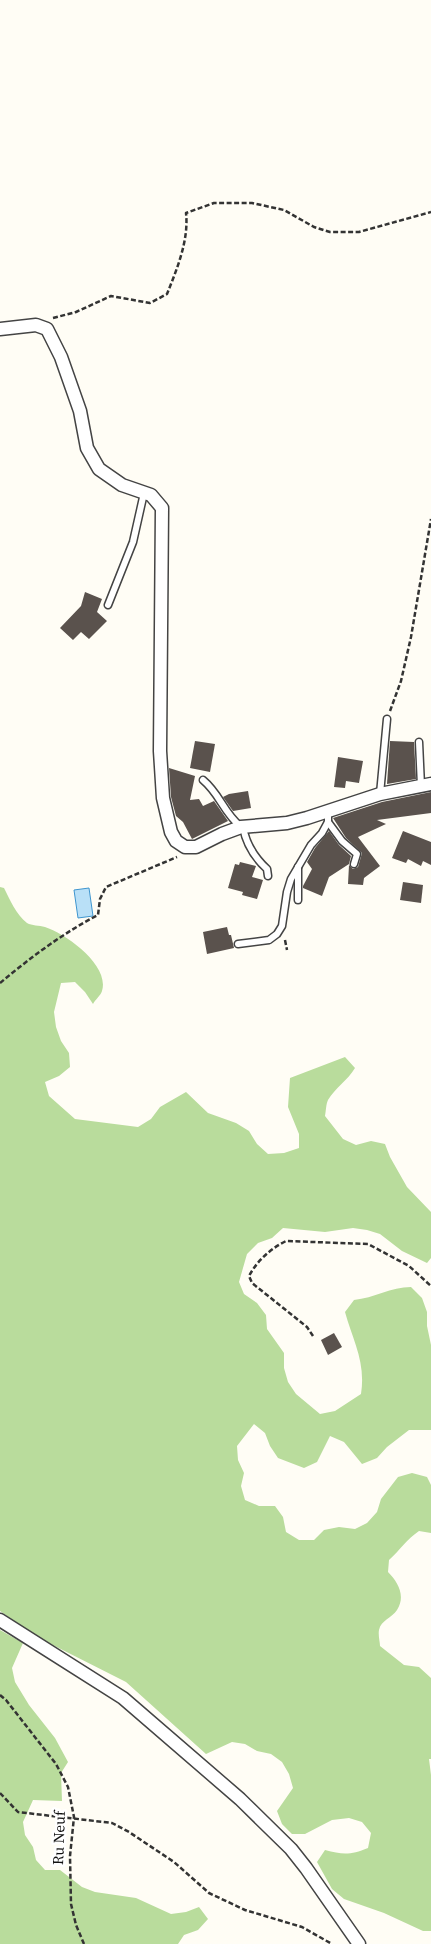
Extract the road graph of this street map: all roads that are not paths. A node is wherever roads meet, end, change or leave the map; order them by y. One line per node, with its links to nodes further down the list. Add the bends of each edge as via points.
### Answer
1 (0, 329): 2 (street, via 36,325 47,329 62,358 80,411 87,448 99,469 122,485)
2 (144, 492): 3 (lane, via 133,542); 10 (street, via 162,508 160,751 163,798 171,832 185,847 196,847)
3 (108, 604)
4 (387, 719): 8 (lane)
5 (420, 742): 7 (lane)
6 (203, 780): 10 (lane, via 212,788 224,810)
7 (426, 785): 8 (street)
8 (380, 794): 9 (street)
9 (328, 817): 10 (street); 11 (lane, via 342,841 356,854); 12 (lane)
10 (242, 827): 13 (lane, via 246,842 267,869)
11 (354, 864)
12 (298, 866): 14 (lane); 15 (lane, via 286,892 282,926 277,934 269,940)
13 (268, 876)
14 (298, 900)
15 (238, 944)
16 (0, 1620): 17 (street, via 123,1698 240,1799 291,1849)
17 (359, 1944)

